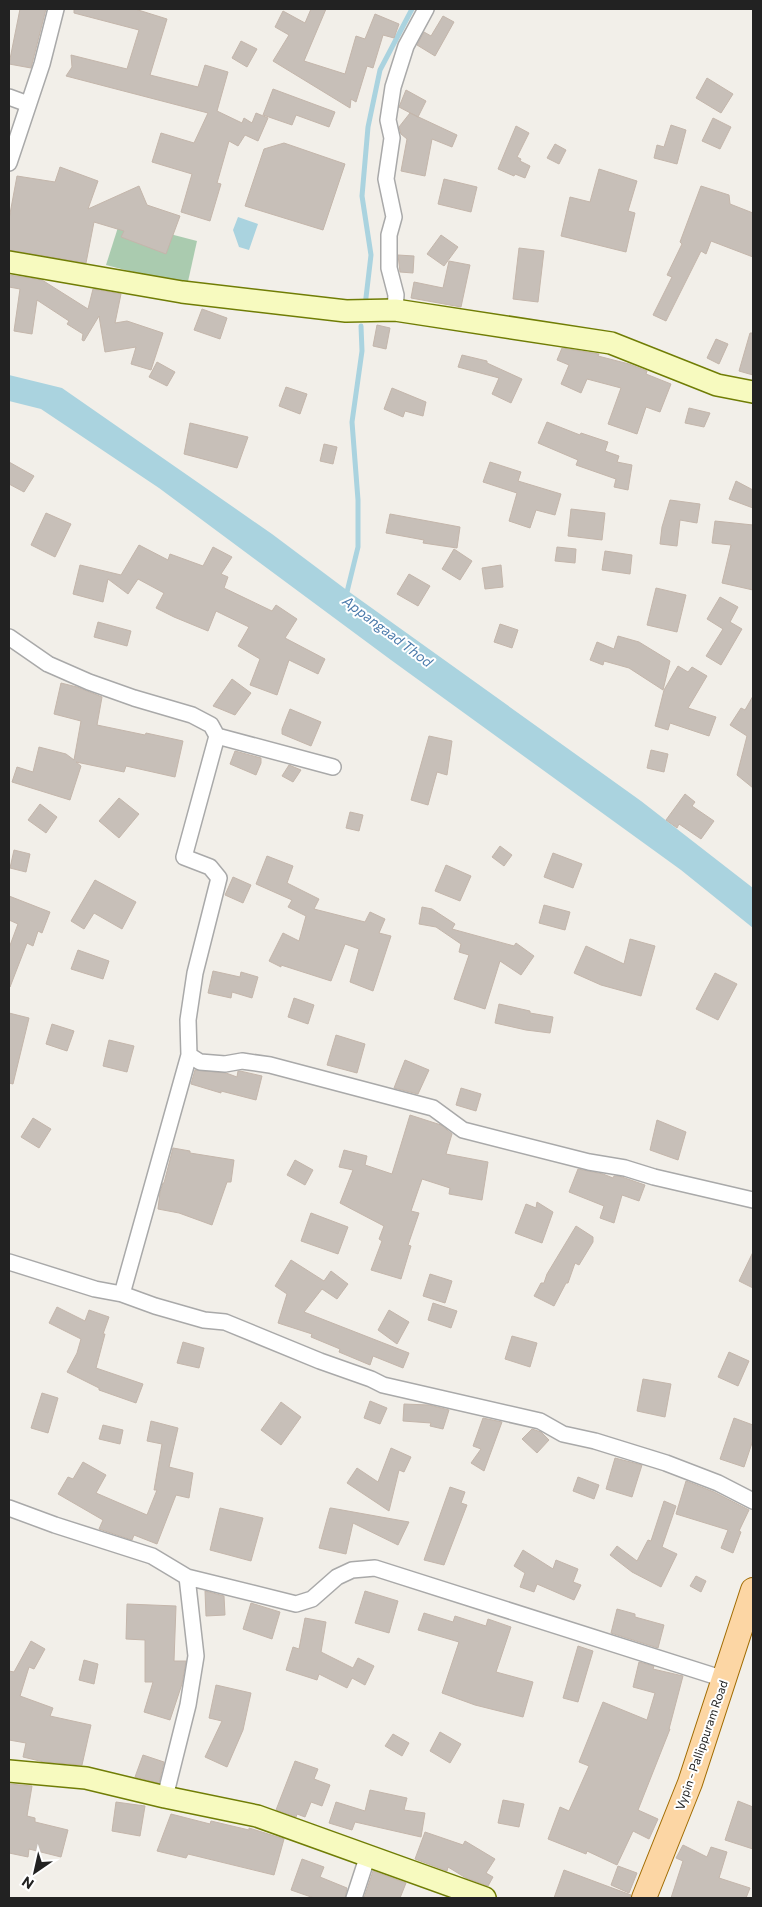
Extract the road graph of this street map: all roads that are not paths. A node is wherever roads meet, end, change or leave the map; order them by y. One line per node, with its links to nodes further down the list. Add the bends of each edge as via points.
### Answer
1 (56, 9): 4 (street)
2 (426, 9): 7 (street, via 406,46 393,87 388,120 392,138 386,179 394,217 389,252)
3 (9, 97): 4 (street)
4 (28, 104): 5 (street)
5 (9, 163)
6 (9, 262): 7 (street, via 182,292 346,311)
7 (396, 310): 8 (street, via 611,343 717,385)
8 (753, 392)
9 (9, 637): 10 (street, via 48,664 89,682 212,725)
10 (217, 736): 11 (street); 12 (street, via 184,857 210,868 219,878 195,973 188,1020)
11 (333, 767)
12 (189, 1055): 13 (street, via 200,1062 225,1064 242,1061 270,1065 433,1108 463,1130); 15 (street)
13 (753, 1200)
14 (9, 1262): 15 (street, via 95,1289)
15 (122, 1294): 16 (street, via 204,1320 225,1322 383,1385 540,1421 563,1434 666,1463)
16 (753, 1501)
17 (9, 1508): 18 (street, via 152,1556)
18 (187, 1577): 20 (street, via 296,1604 312,1599 337,1576 352,1570 374,1568); 22 (street, via 196,1656 188,1705)
19 (753, 1590): 20 (main road, Vypin - Pallippuram Road)
20 (724, 1679): 26 (main road, Vypin - Pallippuram Road, via 690,1784)
21 (9, 1771): 22 (street, via 86,1778)
22 (165, 1797): 23 (street, via 258,1816)
23 (368, 1855): 24 (street); 25 (street)
24 (354, 1898)
25 (485, 1898)
26 (644, 1898)

